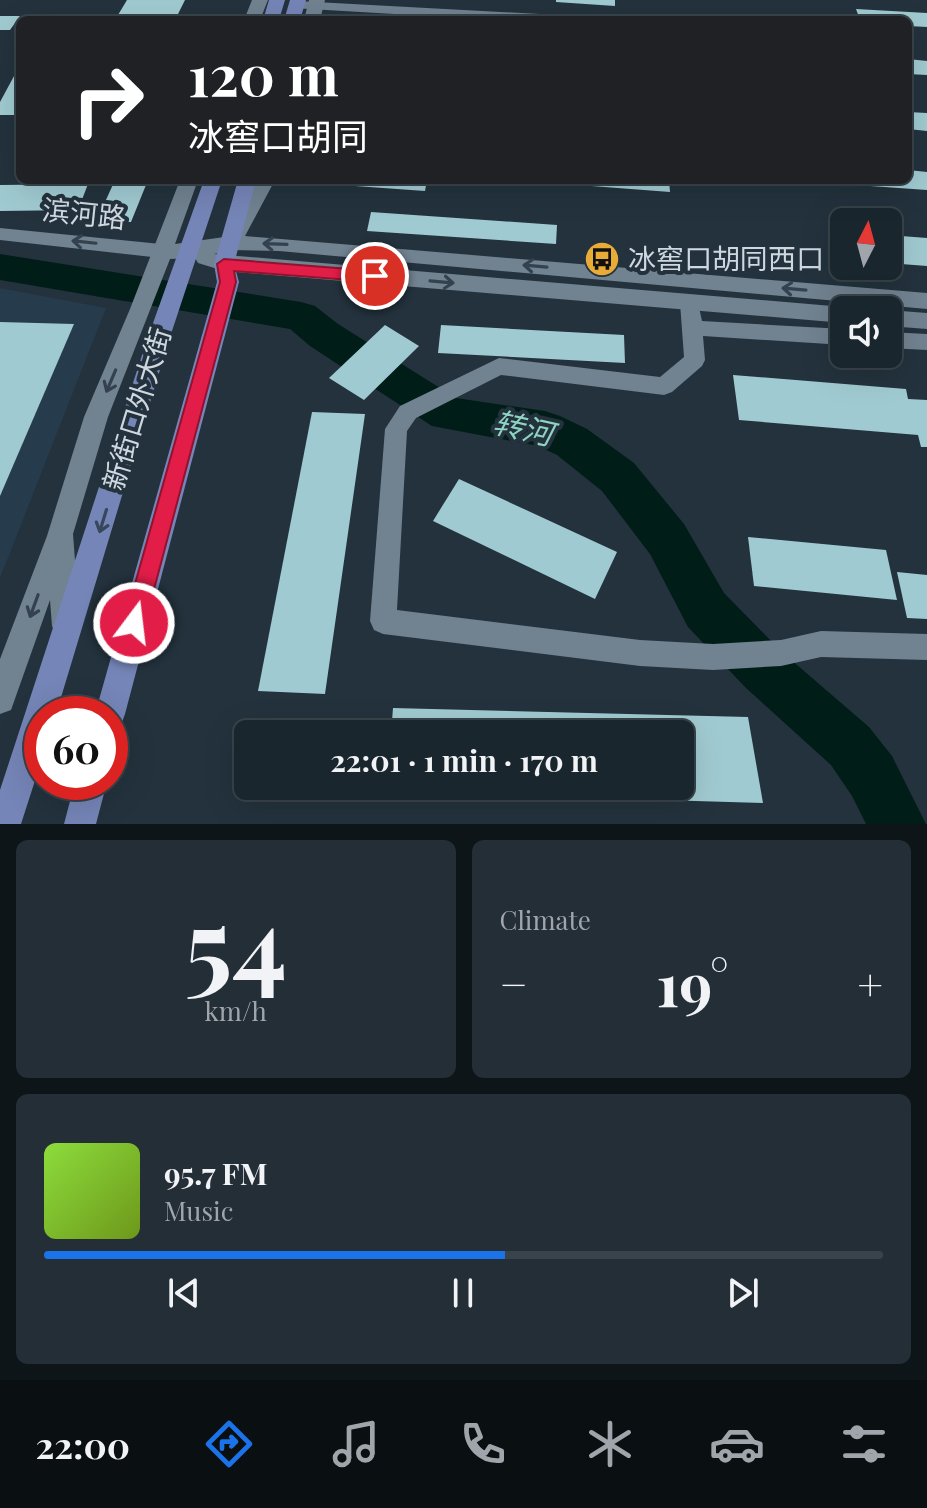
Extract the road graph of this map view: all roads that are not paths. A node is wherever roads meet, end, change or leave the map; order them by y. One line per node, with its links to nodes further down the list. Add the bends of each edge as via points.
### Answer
1 (296, 8): 2 (street)
2 (315, 9): 3 (street)
3 (444, 16)
4 (187, 184): 9 (street, 新街口外大街)
5 (212, 184): 10 (main road, 新街口外大街)
6 (246, 184): 11 (main road, 新街口外大街)
7 (264, 184): 11 (street, 新街口外大街)
8 (0, 234): 9 (street, 滨河路, one-way to 8)
9 (161, 251): 10 (street); 14 (street, 新街口外大街, via 154,273)
10 (187, 252): 11 (street); 14 (main road, 新街口外大街, via 179,276)
11 (228, 263): 12 (street, one-way to 11, via 279,244); 13 (street, one-way to 13); 25 (main road, 新街口外大街)
12 (927, 301)
13 (690, 303): 15 (street); 18 (street)
14 (154, 311): 22 (street, 新街口外大街, one-way to 22, via 96,417); 23 (main road, 新街口外大街, one-way to 23)
15 (830, 314)
16 (902, 319): 17 (street)
17 (927, 321)
18 (691, 328): 19 (street); 24 (street, via 695,360 664,386 499,366 408,412 396,429 383,621 713,657 781,653 821,644)
19 (830, 336)
20 (902, 341): 21 (street)
21 (927, 342)
22 (60, 533): 23 (street, 新街口外大街); 26 (street, 新街口外大街, one-way to 26)
23 (66, 640): 28 (main road, 新街口外大街)
24 (927, 647)
25 (115, 696)
26 (0, 699)
27 (86, 800): 29 (main road)
28 (5, 824)
29 (80, 824)

